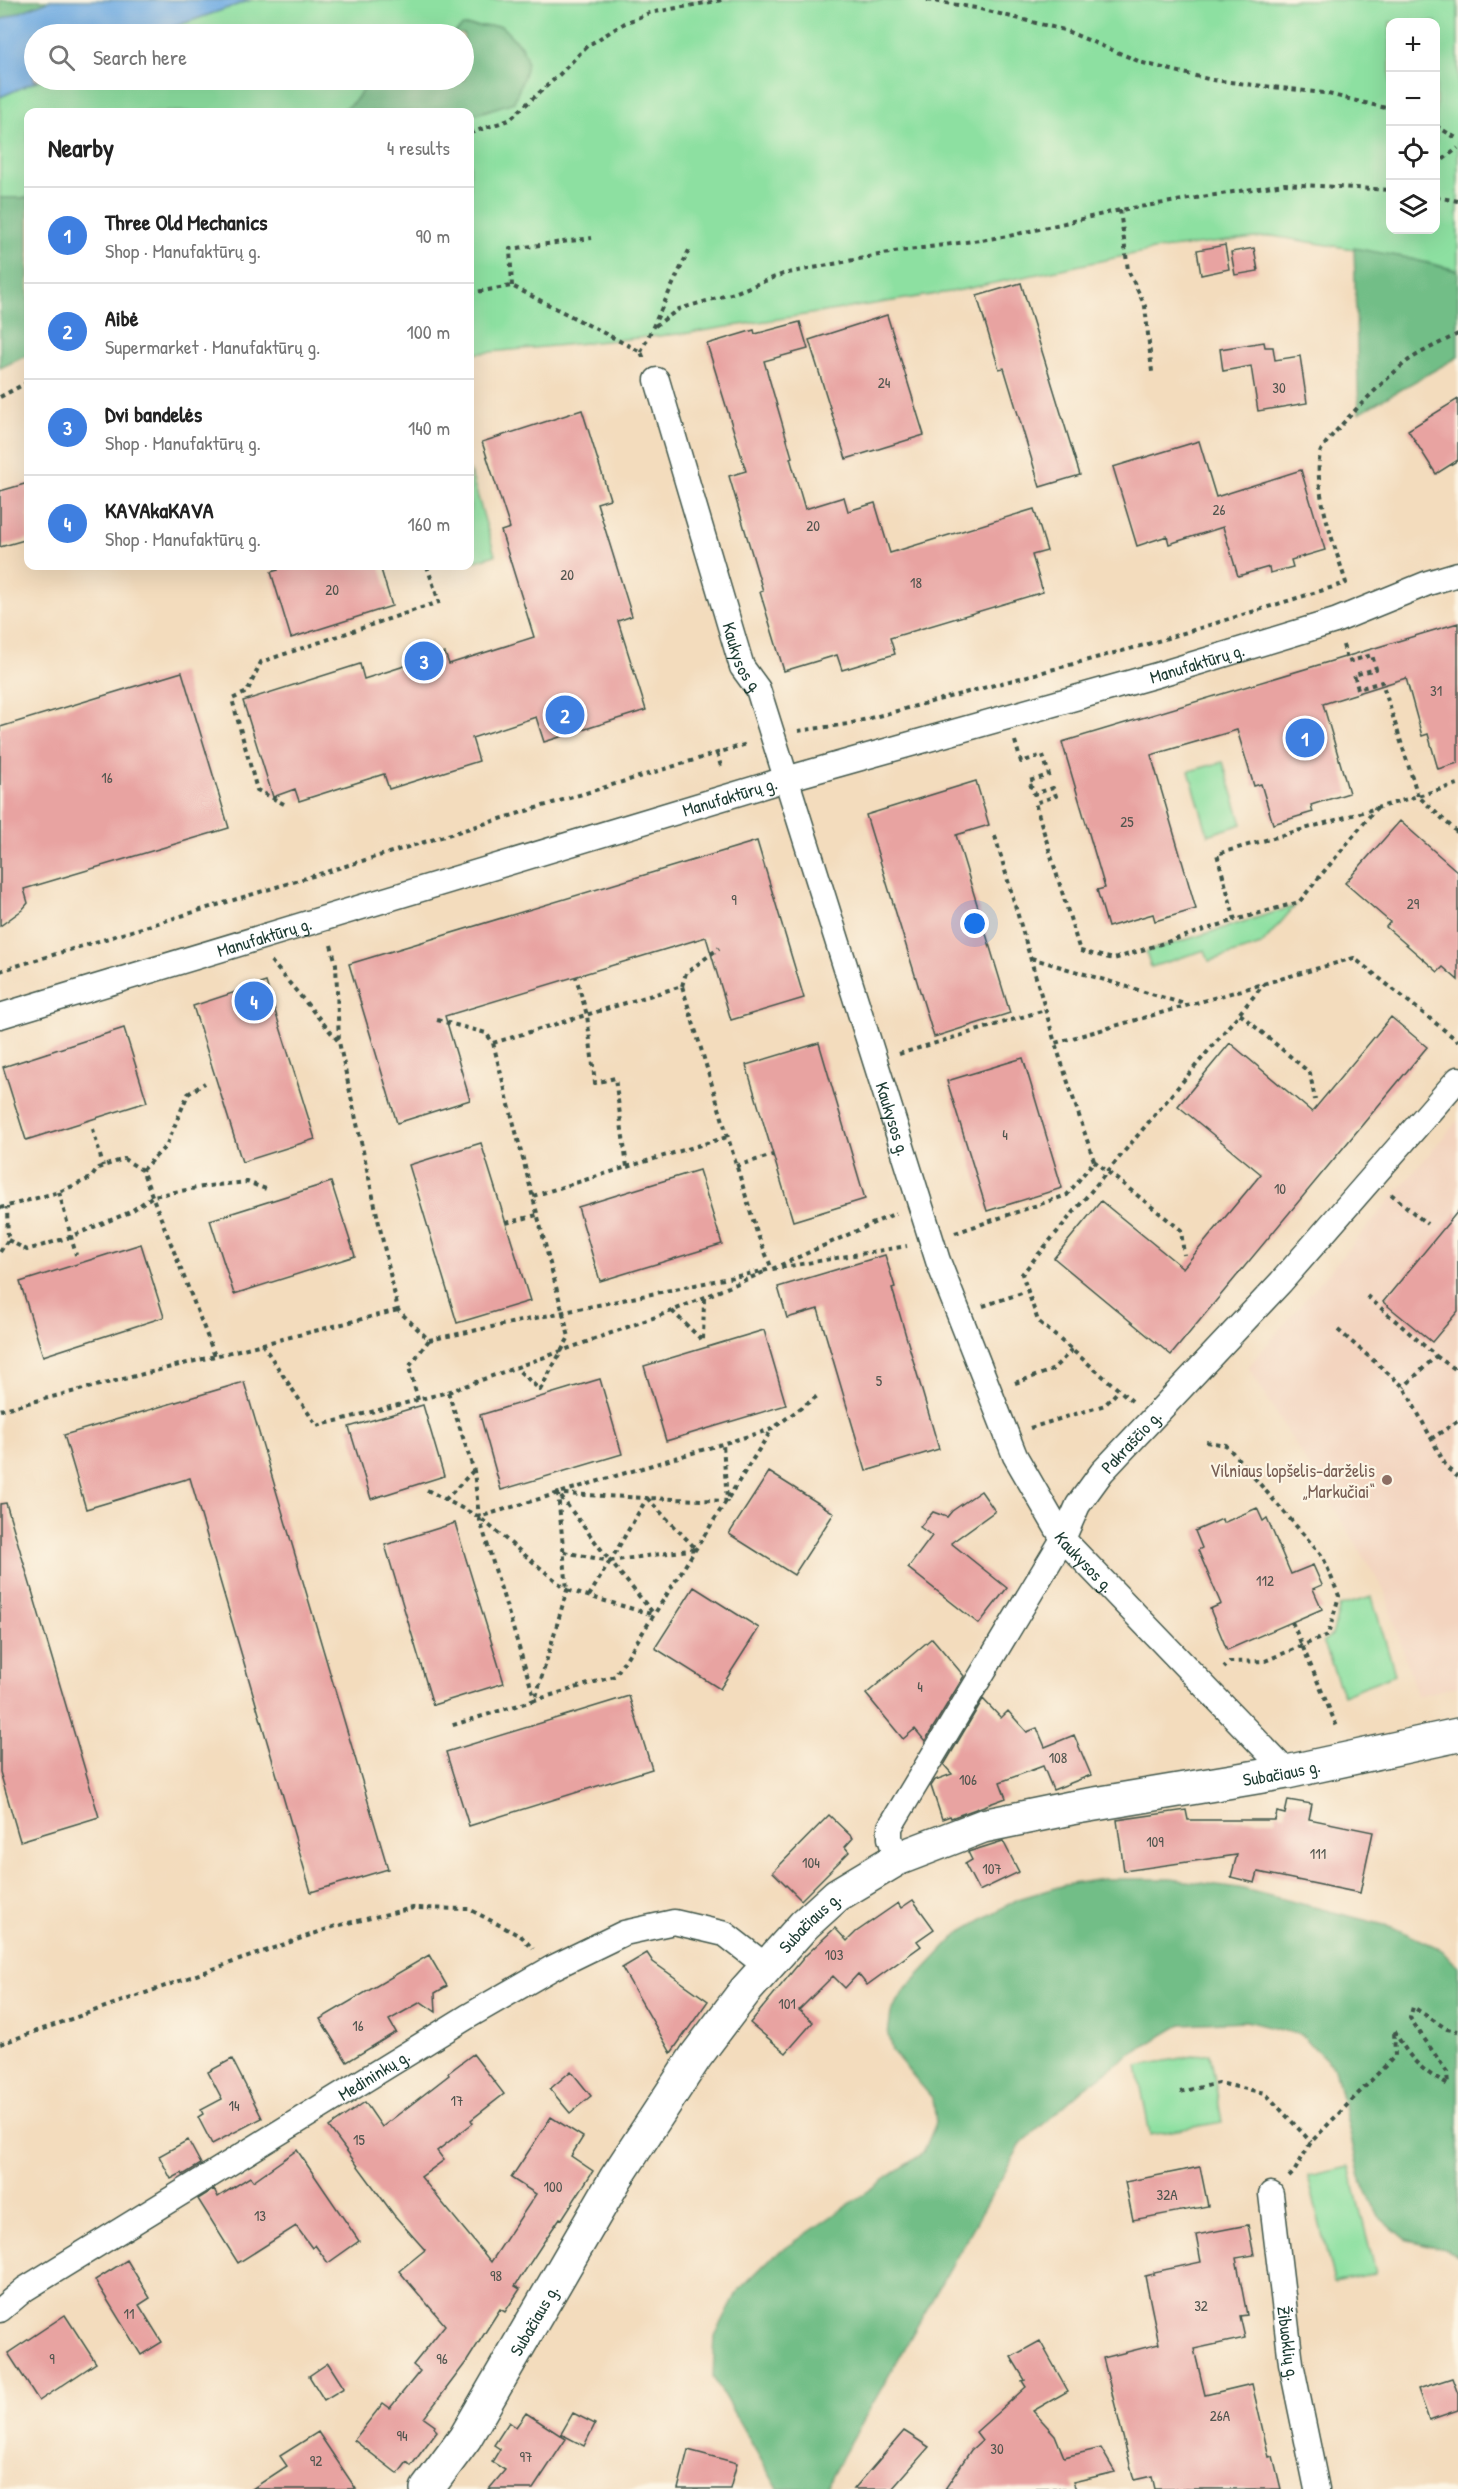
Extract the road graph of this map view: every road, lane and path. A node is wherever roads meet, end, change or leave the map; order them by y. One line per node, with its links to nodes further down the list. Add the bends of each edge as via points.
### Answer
1 (722, 0): 5 (path, via 649,13 625,23 587,46 509,120)
2 (927, 0): 3 (path, via 1064,30 1143,63 1212,80 1324,93)
3 (1386, 109)
4 (1440, 129): 6 (path)
5 (474, 132)
6 (1458, 140)
7 (1458, 148): 8 (path)
8 (1440, 162)
9 (1386, 189): 12 (path, via 1284,184)
10 (1440, 198): 11 (path)
11 (1458, 201)
12 (1119, 210): 17 (path, via 1009,236 783,273 679,309); 20 (path, via 1128,270 1145,306)
13 (592, 238): 15 (path, via 510,249)
14 (690, 248): 17 (path)
15 (512, 286): 16 (path); 19 (path)
16 (474, 292)
17 (655, 326): 19 (path)
18 (1458, 334): 28 (path, via 1408,360 1321,449 1318,475 1346,583 1148,644 848,724)
19 (641, 352): 21 (path)
20 (1152, 372)
21 (657, 380): 28 (street, Kaukysos g., via 742,667 758,688)
22 (24, 384): 23 (path)
23 (0, 397)
24 (429, 570): 32 (path, via 439,602 261,662 248,692 232,699 257,790)
25 (1458, 574): 26 (street, Manufaktūrų g.)
26 (1335, 621): 27 (street, Manufaktūrų g.); 31 (path, via 1348,662 1372,655 1376,669 1354,675 1358,689 1382,682)
27 (1009, 718): 29 (street, Manufaktūrų g.); 37 (path, via 1021,762 1043,755 1049,775 1029,782 1034,794 1053,788 1056,796 1035,802 1080,951 1114,959)
28 (772, 736): 29 (street, Kaukysos g.); 41 (path)
29 (786, 779): 36 (street, Manufaktūrų g.); 55 (street, Kaukysos g.)
30 (1458, 784): 31 (path)
31 (1418, 796): 33 (path); 34 (path)
32 (284, 804)
33 (1377, 807): 37 (path, via 1299,902); 37 (path, via 1217,854)
34 (1458, 833)
35 (995, 836): 40 (path)
36 (323, 919): 38 (street, Manufaktūrų g.); 52 (path, via 336,964)
37 (1235, 920)
38 (253, 940): 49 (street, Manufaktūrų g.); 52 (path)
39 (718, 948): 44 (path, via 686,973)
40 (1030, 958): 45 (path); 46 (path)
41 (0, 971)
42 (576, 977): 48 (path)
43 (1265, 983): 45 (path); 47 (path); 51 (path, via 1354,958)
44 (681, 986): 48 (path); 60 (path)
45 (1188, 1005): 54 (path)
46 (1045, 1010): 54 (path); 55 (path)
47 (1240, 1014): 58 (path, via 1310,1073); 67 (path)
48 (587, 1015): 53 (path); 65 (path, via 595,1083 615,1078)
49 (0, 1016)
50 (438, 1020): 53 (path, via 486,1033)
51 (1458, 1041)
52 (339, 1042): 89 (path)
53 (492, 1043): 72 (path)
54 (1055, 1043): 62 (path)
55 (874, 1062): 73 (street, Kaukysos g.)
56 (1458, 1079): 68 (street, Pakraščio g.)
57 (205, 1083): 66 (path, via 188,1094 166,1146)
58 (1315, 1100)
59 (93, 1129): 63 (path)
60 (727, 1137): 64 (path); 65 (path)
61 (773, 1155): 64 (path)
62 (1094, 1161): 67 (path); 81 (path, via 1067,1195)
63 (103, 1166): 66 (path, via 124,1159); 70 (path, via 91,1178)
64 (736, 1166): 85 (path)
65 (627, 1167): 72 (path)
66 (142, 1170): 71 (path)
67 (1108, 1171): 84 (path, via 1181,1230); 86 (path, via 1022,1274)
68 (1372, 1179): 78 (path); 109 (street, Pakraščio g.)
69 (266, 1190): 71 (path, via 247,1182)
70 (59, 1192): 74 (path); 79 (path)
71 (153, 1196): 79 (path, via 130,1212); 98 (path)
72 (533, 1196): 76 (path)
73 (919, 1203): 81 (street, Kaukysos g.); 85 (path)
74 (7, 1207): 75 (path); 80 (path)
75 (0, 1208)
76 (537, 1215): 77 (path); 90 (path)
77 (506, 1223)
78 (1427, 1224)
79 (70, 1238): 80 (path, via 27,1250); 83 (path)
80 (8, 1240): 82 (path)
81 (931, 1242): 85 (path); 92 (street, Kaukysos g.)
82 (0, 1252)
83 (76, 1255)
84 (1184, 1255)
85 (772, 1269): 88 (path); 90 (path)
86 (1028, 1291): 92 (path); 96 (path, via 1038,1321)
87 (1367, 1296): 99 (path)
88 (705, 1298): 91 (path); 91 (path, via 703,1341)
89 (398, 1310): 94 (path); 95 (path)
90 (563, 1311): 94 (path); 97 (path, via 569,1337)
91 (672, 1311): 97 (path)
92 (959, 1315): 105 (street, Kaukysos g.)
93 (1338, 1330): 102 (path)
94 (429, 1340): 107 (path, via 409,1366)
95 (262, 1344): 98 (path); 107 (path, via 317,1426)
96 (1072, 1350): 103 (path); 105 (path, via 1052,1370)
97 (562, 1351): 100 (path); 100 (path, via 540,1390)
98 (215, 1356): 108 (path)
99 (1436, 1356): 101 (path); 102 (path)
100 (516, 1367): 104 (path)
101 (1458, 1371)
102 (1404, 1388): 113 (path)
103 (1119, 1390): 109 (path); 112 (path, via 1105,1405)
104 (448, 1392): 107 (path); 116 (path)
105 (989, 1392): 112 (street, Kaukysos g.)
106 (820, 1394): 111 (path)
107 (418, 1400)
108 (0, 1410)
109 (1153, 1419): 124 (street, Pakraščio g., via 1102,1472 1078,1505)
110 (1458, 1421): 113 (path)
111 (772, 1429): 115 (path); 122 (path)
112 (1006, 1436): 124 (street, Kaukysos g.)
113 (1431, 1439): 117 (path, via 1447,1468)
114 (1206, 1442): 132 (path, via 1226,1445 1323,1557 1339,1596 1328,1635)
115 (723, 1444): 119 (path); 122 (path)
116 (474, 1471): 121 (path); 123 (path)
117 (1458, 1477)
118 (427, 1490): 121 (path)
119 (558, 1493): 120 (path); 123 (path); 126 (path); 127 (path)
120 (646, 1498): 122 (path); 125 (path); 127 (path)
121 (445, 1500): 123 (path)
122 (727, 1501): 125 (path)
123 (478, 1517): 128 (path); 134 (path)
124 (1063, 1539): 133 (street, Kaukysos g.); 139 (street, Pakraščio g., via 890,1827)
125 (696, 1549): 127 (path); 130 (path)
126 (564, 1552): 127 (path); 128 (path)
127 (610, 1561): 129 (path); 130 (path)
128 (567, 1590): 129 (path); 134 (path)
129 (588, 1596): 130 (path)
130 (654, 1615): 134 (path, via 615,1676)
131 (1293, 1622): 132 (path)
132 (1303, 1645): 133 (path, via 1265,1661 1230,1662); 137 (path)
133 (1204, 1687): 138 (street, Kaukysos g.)
134 (535, 1700): 135 (path)
135 (450, 1726)
136 (1458, 1735): 137 (street, Subačiaus g.)
137 (1351, 1759): 138 (street, Subačiaus g.)
138 (1287, 1772): 139 (street, Subačiaus g., via 983,1826)
139 (897, 1859): 140 (street, Subačiaus g., via 837,1895)
140 (766, 1966): 141 (street, Medininkų g., via 725,1934 674,1922 624,1933); 148 (street, Subačiaus g., via 655,2116 465,2438)
141 (552, 1968): 143 (path, via 522,1938 469,1909 413,1908 336,1926); 147 (street, Medininkų g., via 35,2283)
142 (1458, 2031): 145 (path, via 1447,2030 1413,2007 1410,2018 1447,2072 1448,2085 1425,2073 1407,2054 1394,2030 1395,2056)
143 (0, 2044)
144 (1180, 2092): 145 (path, via 1219,2083 1264,2093)
145 (1311, 2142): 146 (path, via 1294,2172)
146 (1271, 2194): 149 (street, Žibuoklių g., via 1291,2363)
147 (0, 2310)
148 (427, 2489)
149 (1317, 2489)

